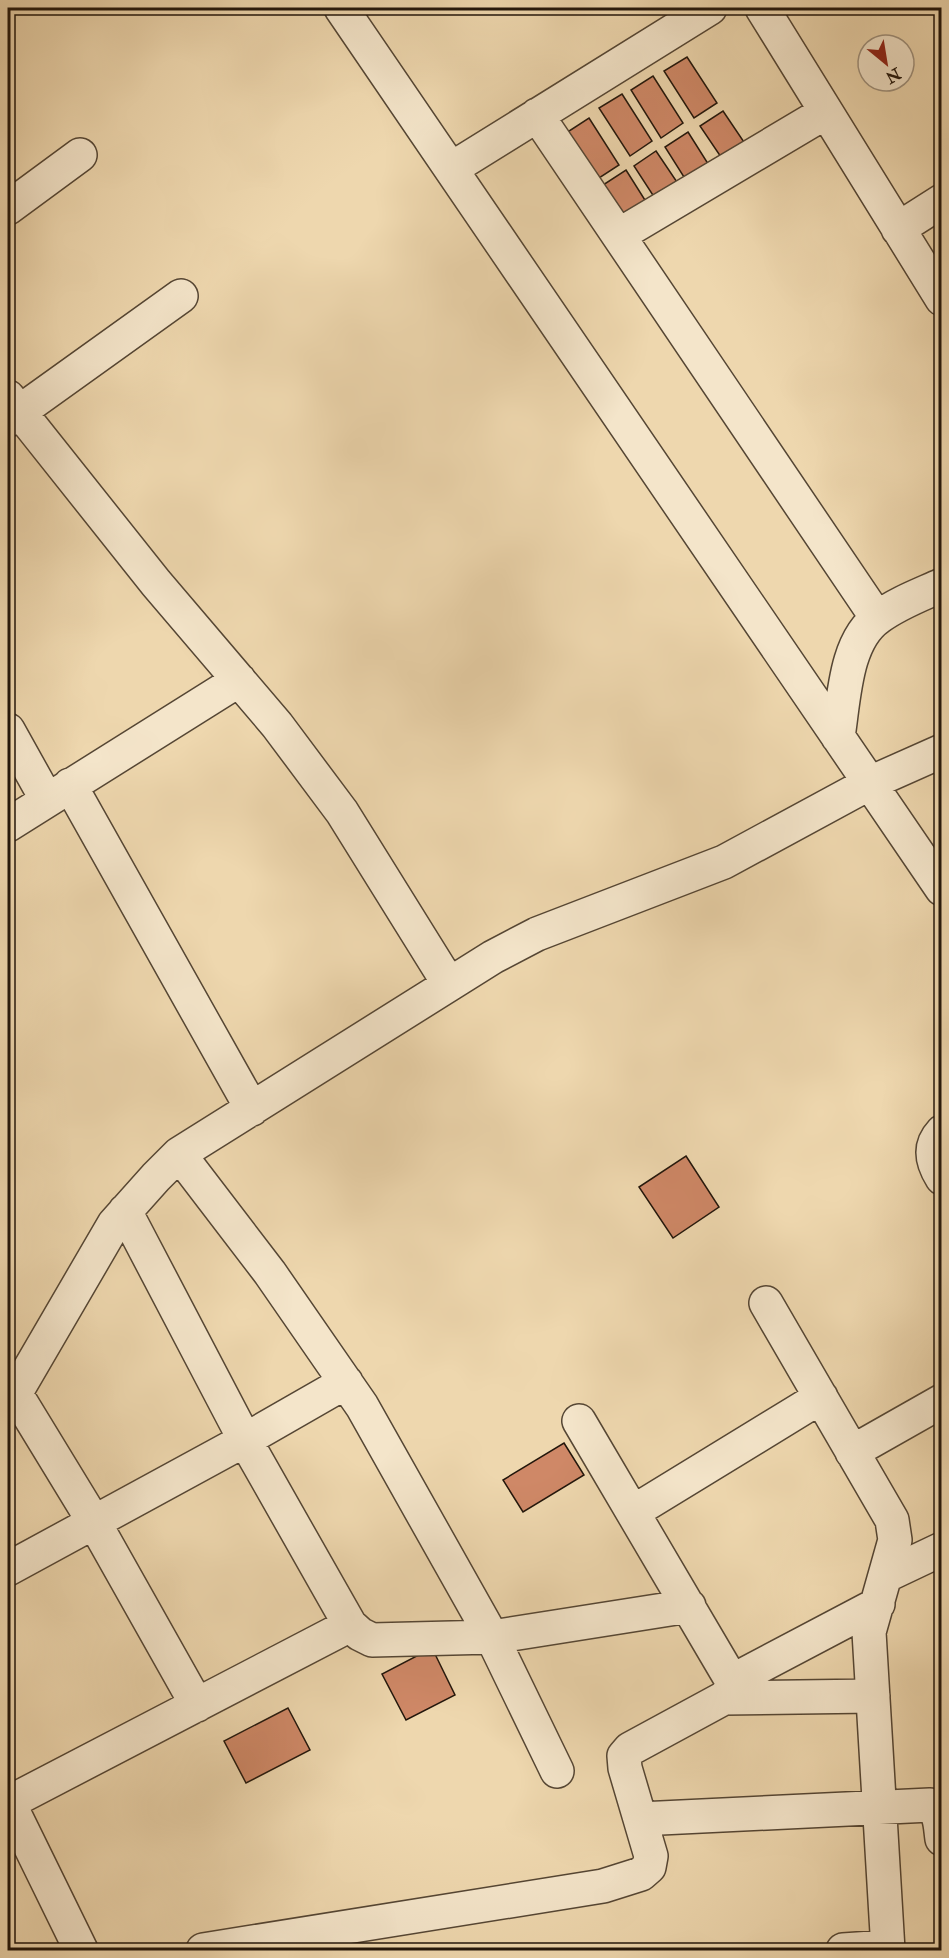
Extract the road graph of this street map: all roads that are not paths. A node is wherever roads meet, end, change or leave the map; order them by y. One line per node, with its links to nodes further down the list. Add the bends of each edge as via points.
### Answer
1 (341, 8): 7 (street)
2 (710, 8): 5 (street)
3 (762, 8): 4 (street)
4 (826, 112): 10 (street); 11 (street)
5 (537, 115): 7 (street); 11 (street)
6 (80, 155): 9 (street)
7 (451, 169): 19 (street)
8 (942, 201): 10 (street)
9 (8, 208)
10 (898, 229): 13 (street)
11 (619, 236): 16 (street)
12 (181, 296): 14 (street)
13 (942, 299)
14 (12, 410): 17 (street)
15 (942, 585): 16 (street)
16 (877, 618): 19 (street, via 861,636 851,659)
17 (239, 681): 22 (street); 25 (street, via 342,812)
18 (8, 730): 22 (street)
19 (838, 736): 21 (street)
20 (942, 751): 21 (street)
21 (870, 783): 24 (street); 25 (street, via 724,862 537,934)
22 (59, 793): 23 (street); 26 (street)
23 (8, 825)
24 (942, 889)
25 (449, 984): 26 (street)
26 (252, 1109): 28 (street)
27 (942, 1132): 29 (street, via 932,1150 934,1165)
28 (179, 1155): 30 (street); 32 (street, via 270,1273)
29 (942, 1178)
30 (125, 1211): 33 (street); 37 (street)
31 (766, 1303): 34 (street)
32 (346, 1382): 37 (street); 46 (street)
33 (11, 1387): 40 (street)
34 (820, 1397): 38 (street); 39 (street)
35 (942, 1401): 38 (street)
36 (579, 1421): 39 (street)
37 (245, 1440): 40 (street); 45 (street)
38 (852, 1452): 43 (street, via 892,1520 895,1540)
39 (633, 1512): 44 (street)
40 (94, 1522): 42 (street); 49 (street)
41 (940, 1550): 43 (street)
42 (8, 1569)
43 (881, 1590): 47 (street); 48 (street, via 869,1632)
44 (689, 1606): 46 (street); 47 (street)
45 (350, 1625): 46 (street, via 372,1640); 49 (street)
46 (492, 1637): 50 (street)
47 (728, 1689): 48 (street); 53 (street, via 624,1756)
48 (873, 1696): 52 (street)
49 (197, 1705): 51 (street)
50 (557, 1771)
51 (8, 1802): 56 (street)
52 (879, 1806): 53 (street); 54 (street, via 930,1805 939,1817); 55 (street)
53 (640, 1819): 57 (street, via 651,1856 649,1867 640,1874 603,1886)
54 (942, 1839)
55 (887, 1949): 58 (street)
56 (81, 1950)
57 (203, 1950)
58 (843, 1950)

